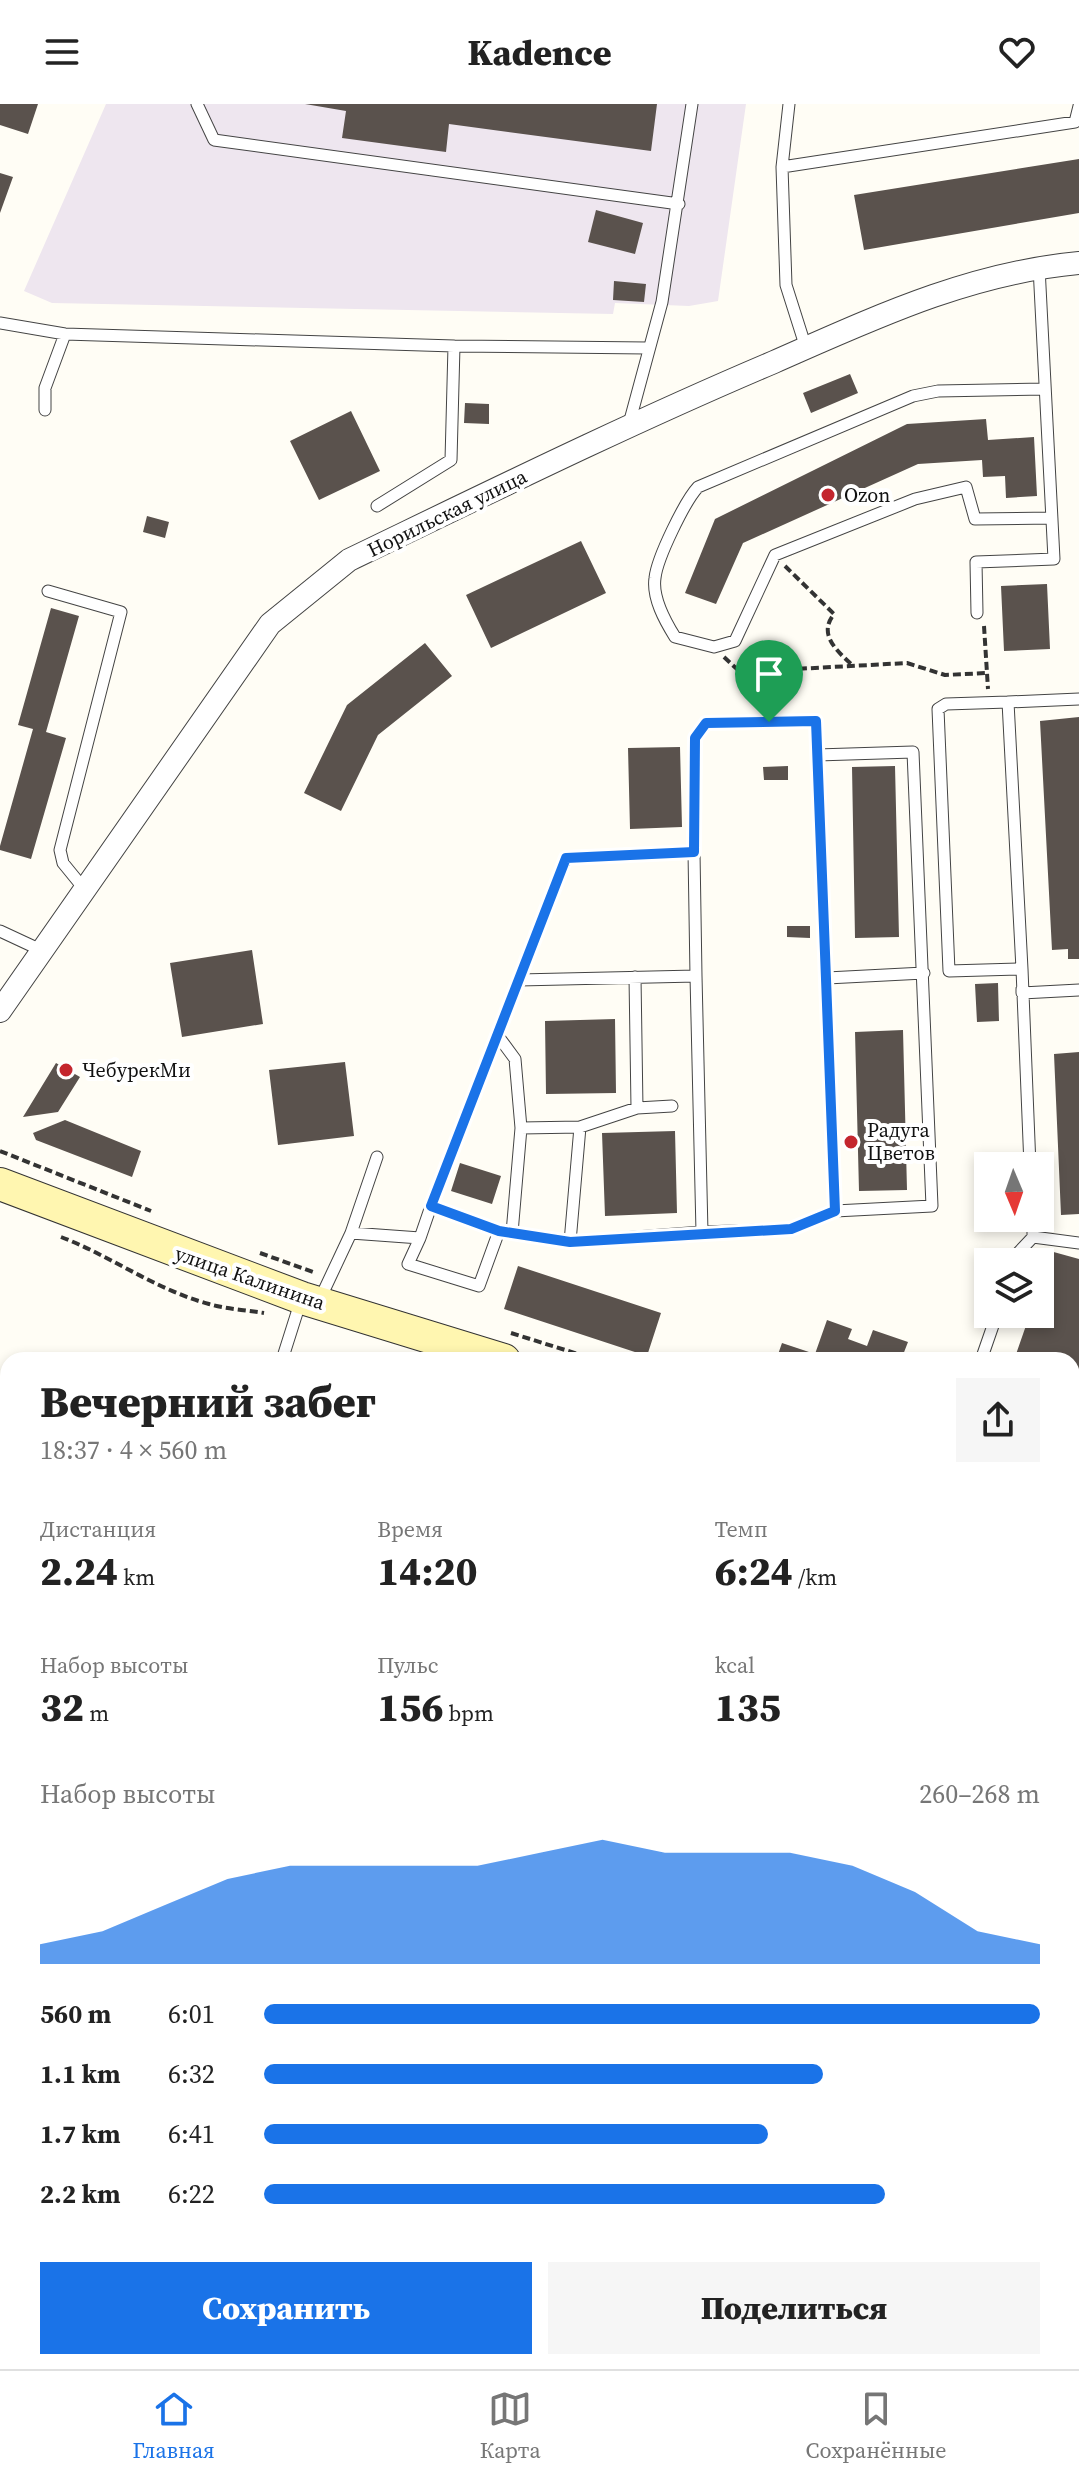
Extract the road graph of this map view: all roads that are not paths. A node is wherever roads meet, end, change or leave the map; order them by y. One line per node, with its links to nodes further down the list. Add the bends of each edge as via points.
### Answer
1 (197, 104): 6 (lane, via 214,140)
2 (692, 104): 6 (lane)
3 (789, 104): 5 (lane)
4 (1079, 106): 5 (lane, via 1075,122)
5 (782, 167): 13 (lane, via 786,285)
6 (679, 204): 12 (lane, via 662,302)
7 (1079, 263): 8 (street, Норильская улица)
8 (1039, 267): 13 (street, Норильская улица, via 976,280 895,307); 14 (lane)
9 (0, 323): 10 (lane)
10 (65, 334): 11 (lane); 15 (lane, via 45,388)
11 (454, 346): 12 (lane); 17 (lane, via 451,460)
12 (647, 348): 16 (lane)
13 (806, 348): 16 (street, Норильская улица)
14 (1044, 389): 18 (lane); 18 (lane, via 913,396 698,487 686,499 654,579 662,615 675,637 714,647 735,641 775,555 915,499 966,487 975,519)
15 (45, 410)
16 (629, 424): 25 (street, Норильская улица, via 349,560 299,599 270,624)
17 (377, 506)
18 (1052, 518): 20 (lane, via 1054,559 976,562)
19 (48, 591): 25 (lane, via 121,612 60,850 63,863)
20 (977, 613)
21 (1079, 699): 22 (lane)
22 (1008, 702): 28 (lane); 28 (lane, via 946,704 936,717 949,971)
23 (817, 755): 24 (lane, via 816,721 706,723 695,738); 29 (lane, via 913,752); 32 (lane)
24 (694, 852): 30 (lane); 33 (lane, via 566,858)
25 (85, 890): 27 (street, Норильская улица)
26 (0, 931): 27 (lane)
27 (44, 951): 36 (street, Норильская улица)
28 (1022, 969): 35 (lane)
29 (924, 973): 32 (lane); 46 (lane, via 932,1206)
30 (696, 976): 31 (lane); 48 (lane)
31 (635, 977): 33 (lane); 39 (lane)
32 (827, 978): 46 (lane)
33 (519, 980): 37 (lane)
34 (1079, 990): 35 (lane)
35 (1022, 993): 42 (lane)
36 (0, 1011)
37 (498, 1036): 41 (lane, via 515,1059); 45 (lane)
38 (672, 1106): 39 (lane)
39 (637, 1108): 40 (lane)
40 (580, 1127): 41 (lane); 53 (lane)
41 (521, 1128): 47 (lane)
42 (1029, 1152)
43 (377, 1157): 50 (lane)
44 (0, 1184): 56 (main road, улица Калинина)
45 (431, 1206): 47 (lane); 52 (lane)
46 (835, 1211): 48 (lane, via 791,1229)
47 (506, 1232): 52 (lane, via 479,1286 408,1264); 53 (lane)
48 (702, 1232): 53 (lane)
49 (1033, 1232): 51 (lane)
50 (351, 1233): 52 (lane); 56 (lane)
51 (1033, 1237): 54 (lane); 55 (lane)
52 (420, 1238)
53 (570, 1242)
54 (1079, 1243)
55 (1023, 1248)
56 (311, 1300): 58 (main road, улица Калинина); 59 (lane)
57 (992, 1328): 60 (lane)
58 (505, 1346)
59 (286, 1352)
60 (984, 1352)

